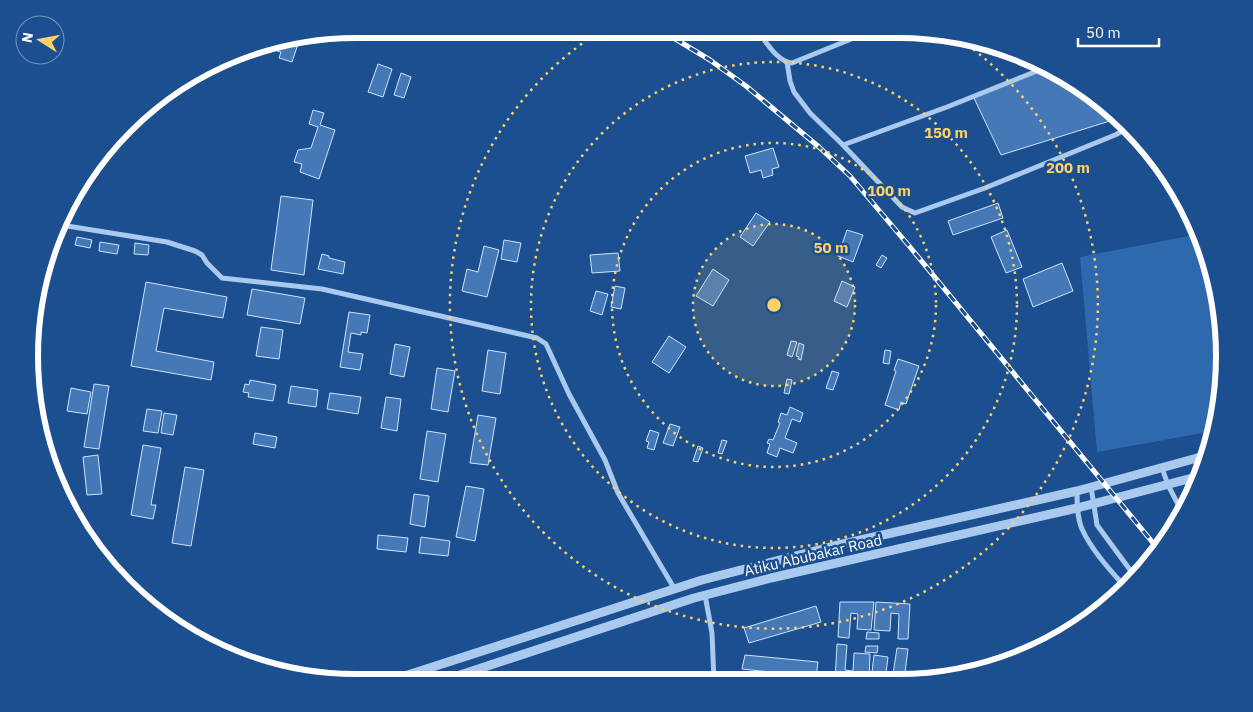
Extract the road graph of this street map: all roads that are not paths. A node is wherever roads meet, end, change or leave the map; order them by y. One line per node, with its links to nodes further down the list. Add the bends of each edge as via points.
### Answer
1 (763, 38): 3 (street)
2 (854, 38): 3 (street, via 792,63)
3 (787, 62): 6 (street, via 794,92 810,113)
4 (1039, 70): 6 (street)
5 (1122, 131): 6 (street, via 917,213 902,207)
6 (843, 145)
7 (65, 226): 19 (street, via 183,247 202,255 222,278 322,289 537,338 546,344 568,394 605,460 618,493)
8 (1199, 458): 9 (street)
9 (1162, 468): 11 (street); 12 (street)
10 (1191, 478): 11 (street, Atiku Abubakar Road)
11 (1168, 484): 14 (street, Atiku Abubakar Road); 15 (street)
12 (1091, 487): 13 (street); 14 (street)
13 (1077, 491): 16 (street); 19 (street, via 834,546)
14 (1093, 503): 16 (street, Atiku Abubakar Road); 17 (street, via 1097,525)
15 (1179, 505)
16 (1077, 508): 18 (street, via 1081,528); 20 (street, Atiku Abubakar Road)
17 (1131, 571)
18 (1121, 582)
19 (674, 588): 21 (street)
20 (705, 595): 22 (street, Atiku Abubakar Road); 23 (street)
21 (411, 674)
22 (463, 674)
23 (714, 674)

